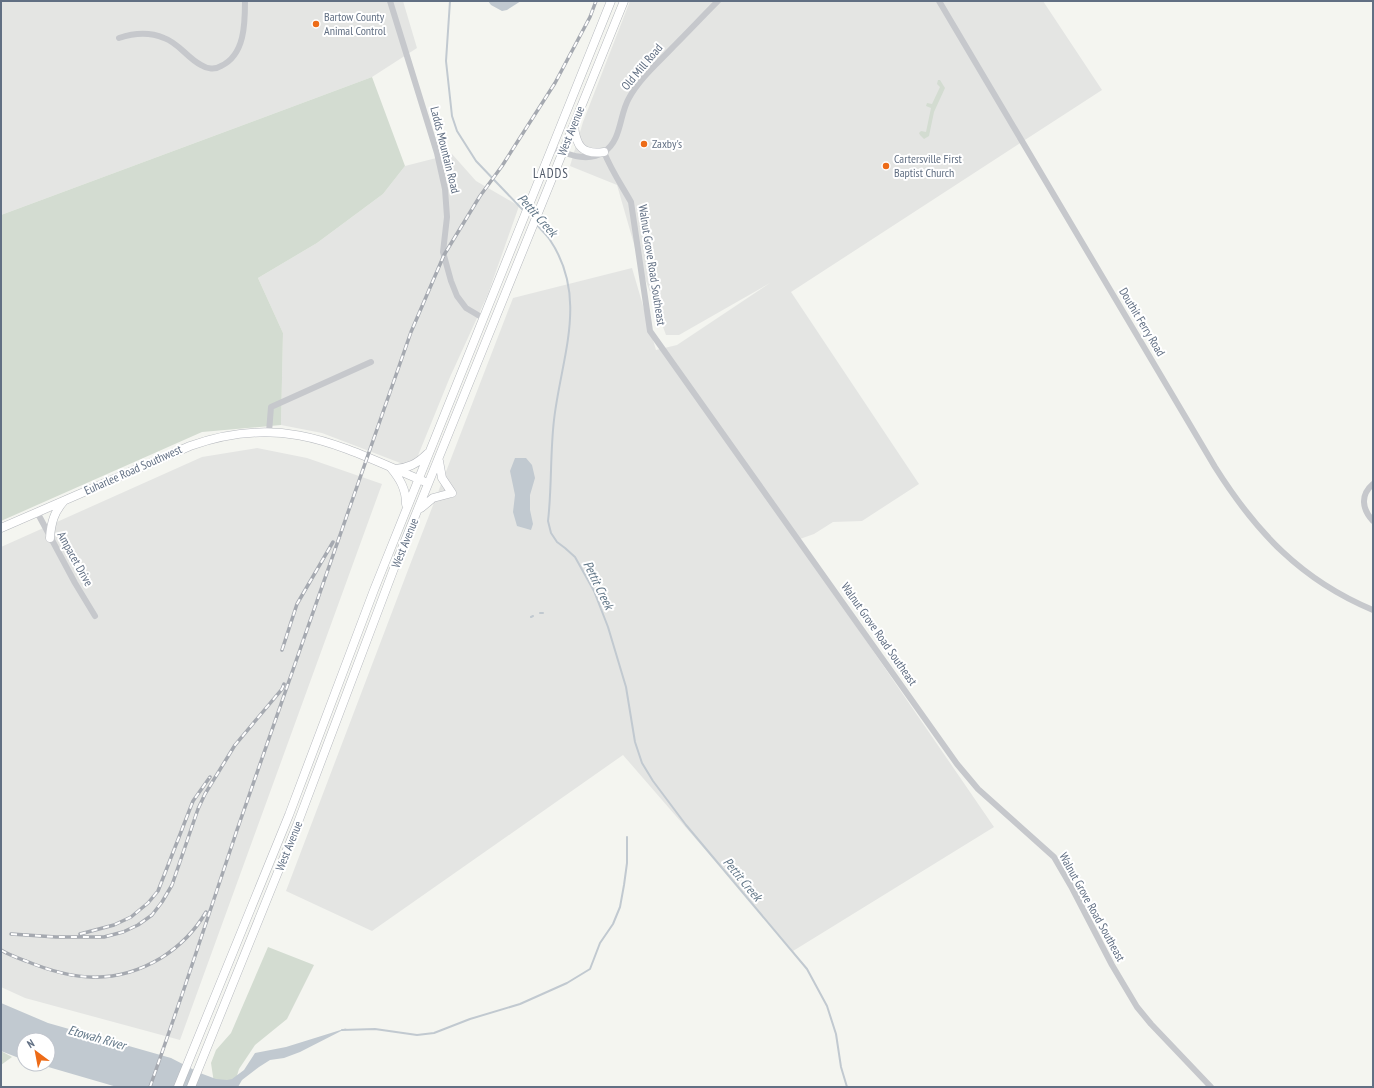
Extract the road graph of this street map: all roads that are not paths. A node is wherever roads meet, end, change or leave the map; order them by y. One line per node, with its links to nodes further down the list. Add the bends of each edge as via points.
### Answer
1 (245, 1): 7 (street, via 243,31 238,50 229,62 217,68 200,65 165,38 147,34)
2 (390, 1): 12 (street, Ladds Mountain Road, via 445,189 447,217 443,252 450,281 466,308)
3 (611, 1): 9 (main road, West Avenue)
4 (624, 1): 8 (main road, West Avenue)
5 (718, 1): 11 (street, Old Mill Road, via 640,83 629,98 615,140)
6 (939, 1): 28 (street, Douthit Ferry Road, via 1239,504 1266,537 1300,568 1336,592)
7 (119, 38)
8 (574, 126): 10 (main road, West Avenue); 11 (main road, via 578,142 584,150)
9 (551, 148): 10 (street); 12 (main road, West Avenue)
10 (563, 152): 11 (street, via 581,157); 16 (main road, West Avenue)
11 (604, 152): 32 (street, Walnut Grove Road Southeast, via 631,202 650,331 957,764 978,789 1054,857 1137,1007)
12 (483, 318): 15 (main road, West Avenue)
13 (371, 362): 14 (street, via 271,408)
14 (269, 432): 17 (main road, Euharlee Road Southwest, via 298,434 325,441); 21 (main road, Euharlee Road Southwest, via 233,434 202,441)
15 (429, 452): 17 (main road, via 409,467); 18 (main road, West Avenue)
16 (439, 459): 19 (main road, West Avenue); 24 (main road, via 442,478 452,493 433,498)
17 (392, 468): 18 (main road, Euharlee Road Southwest); 22 (main road, via 404,488)
18 (418, 479): 19 (main road, Euharlee Road Southwest); 22 (main road, West Avenue)
19 (429, 484): 24 (main road, West Avenue)
20 (1373, 484): 25 (street, via 1364,495 1363,503)
21 (66, 499): 23 (main road, Euharlee Road Southwest); 27 (main road, via 53,518)
22 (406, 508): 30 (main road, West Avenue, via 289,815)
23 (37, 512): 26 (main road, Euharlee Road Southwest); 27 (street, Ampacet Drive)
24 (417, 513): 31 (main road, West Avenue, via 297,826)
25 (1373, 521)
26 (1, 528)
27 (50, 538): 29 (street, Ampacet Drive)
28 (1373, 610)
29 (95, 616)
30 (178, 1087)
31 (191, 1087)
32 (1211, 1087)

